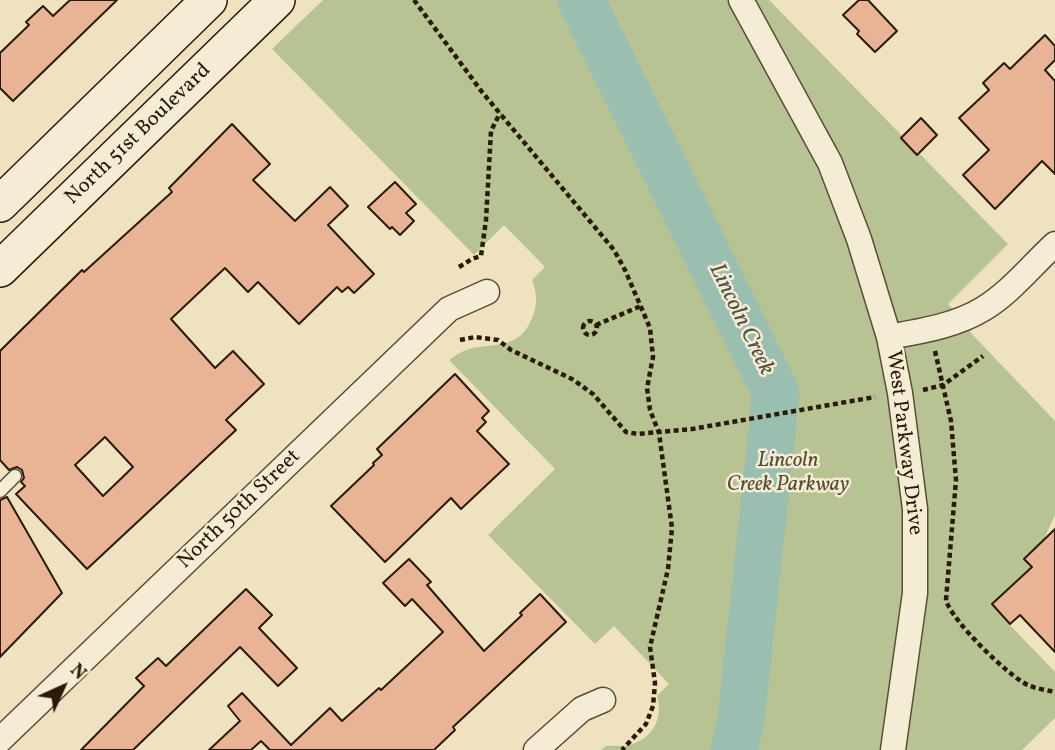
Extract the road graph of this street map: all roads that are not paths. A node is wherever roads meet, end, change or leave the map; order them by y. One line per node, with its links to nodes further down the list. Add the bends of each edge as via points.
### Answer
1 (209, 0): 4 (street)
2 (277, 0): 6 (street, North 51st Boulevard)
3 (753, 5): 8 (street, West Parkway Drive, via 830,163)
4 (0, 204)
5 (1055, 244): 8 (street, via 983,309 957,321)
6 (0, 269)
7 (487, 292): 12 (street, North 50th Street, via 449,309)
8 (889, 337): 14 (street, West Parkway Drive, via 900,393 916,542 915,593)
9 (15, 476): 10 (lane)
10 (0, 491)
11 (603, 700): 13 (street, via 582,709)
12 (0, 740)
13 (536, 750)
14 (893, 750)

